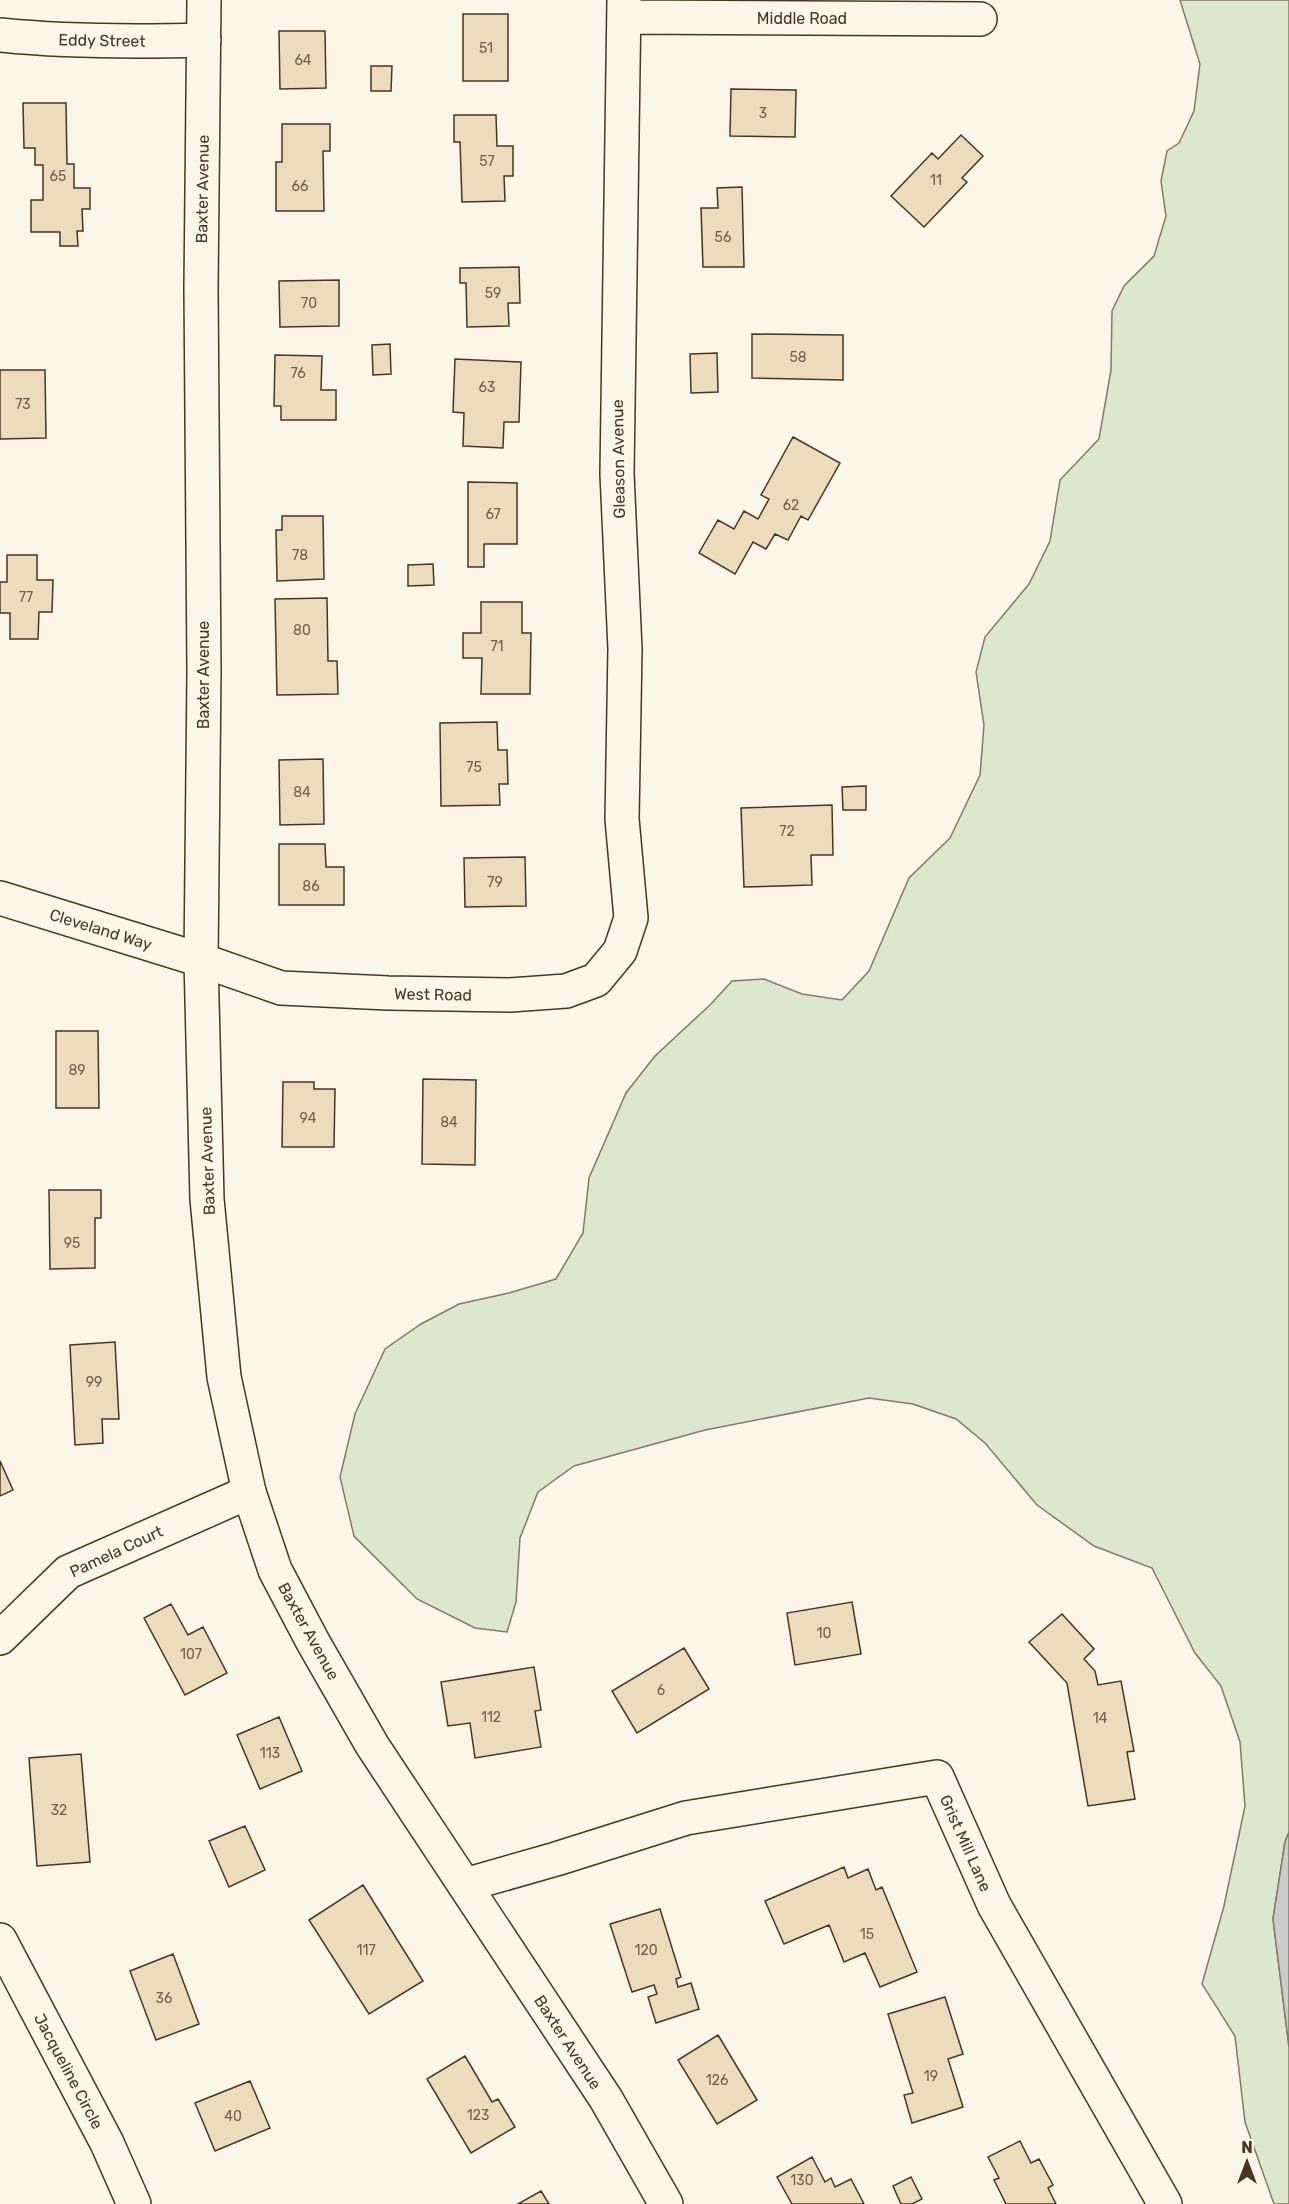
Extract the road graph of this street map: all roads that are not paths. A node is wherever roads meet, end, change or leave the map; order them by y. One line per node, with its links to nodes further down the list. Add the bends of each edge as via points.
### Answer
1 (204, 0): 5 (street, Baxter Avenue)
2 (624, 8): 3 (street, Middle Road); 7 (street, Gleason Avenue, via 616,474 625,649 622,819)
3 (980, 19)
4 (0, 35): 5 (street, Eddy Street, via 130,42)
5 (204, 40): 8 (street, Baxter Avenue)
6 (0, 898): 8 (street, Cleveland Way)
7 (631, 918): 8 (street, West Road, via 620,951 596,980 566,991 510,995 281,988)
8 (201, 960): 9 (street, Baxter Avenue, via 207,1199 214,1279 224,1377)
9 (249, 1492): 10 (street, Pamela Court, via 68,1572); 11 (street, Baxter Avenue, via 275,1570 313,1642 372,1745)
10 (0, 1638)
11 (465, 1885): 14 (street, Baxter Avenue, via 606,2099); 15 (street, Grist Mill Lane, via 686,1818 938,1777 994,1905)
12 (0, 1940): 13 (street, Jacqueline Circle, via 107,2143)
13 (134, 2204)
14 (666, 2204)
15 (1166, 2204)

